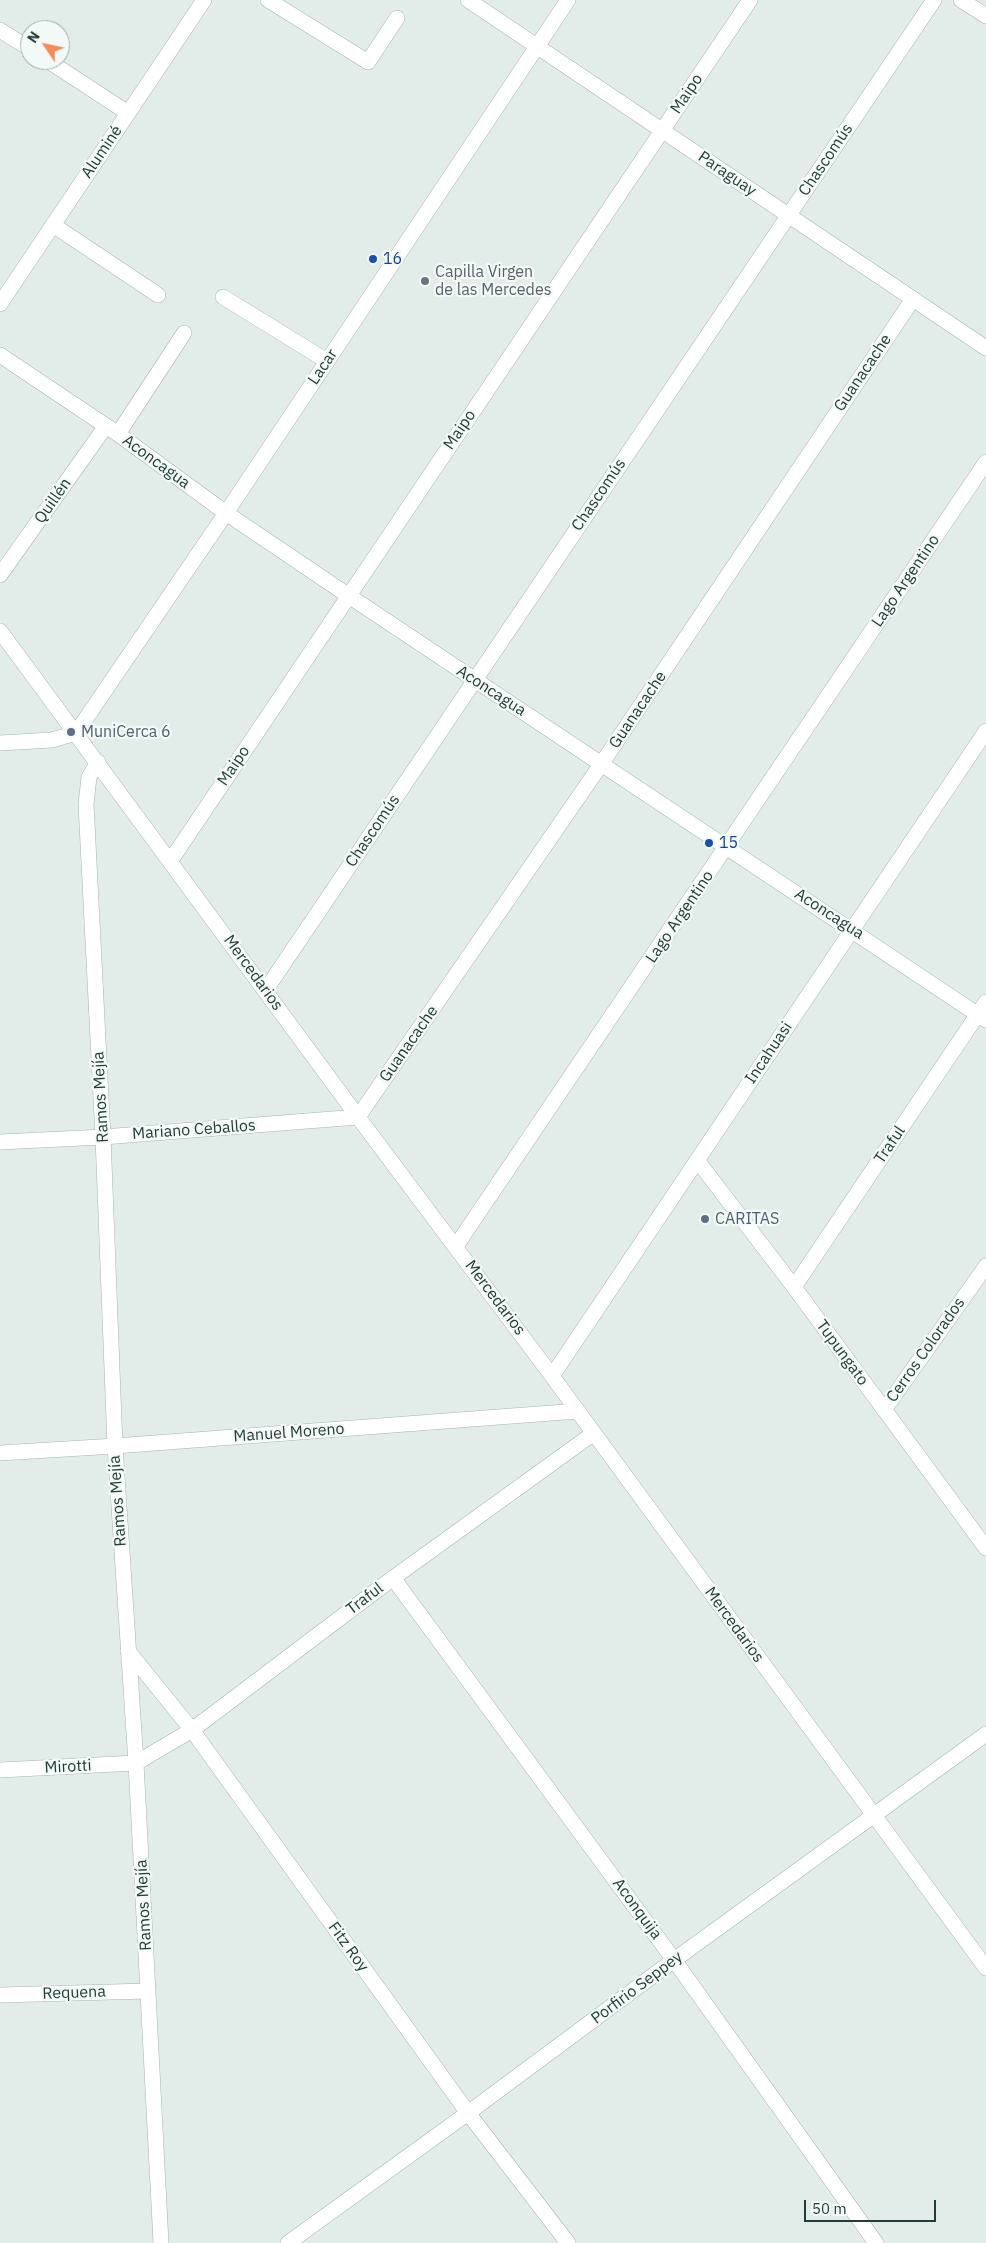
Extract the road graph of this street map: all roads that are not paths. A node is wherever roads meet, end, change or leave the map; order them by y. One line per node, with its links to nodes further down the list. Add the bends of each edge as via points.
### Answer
1 (204, 0): 14 (street, Aluminé)
2 (268, 0): 9 (street, via 368,62)
3 (468, 0): 12 (street, Paraguay)
4 (568, 0): 12 (street, Lacar)
5 (750, 0): 15 (street, Maipo)
6 (934, 0): 16 (street, Chascomús)
7 (961, 0): 8 (street)
8 (986, 16)
9 (397, 18)
10 (0, 30): 11 (street)
11 (20, 43)
12 (536, 46): 15 (street, Paraguay); 25 (street, Lacar)
13 (62, 70): 14 (street)
14 (128, 113): 17 (street, Aluminé)
15 (662, 130): 16 (street, Paraguay); 30 (street, Maipo)
16 (789, 214): 20 (street, Paraguay); 32 (street, Chascomús)
17 (53, 225): 18 (street); 21 (street, Aluminé)
18 (158, 295)
19 (223, 297): 25 (street)
20 (913, 299): 23 (street, Paraguay); 37 (street, Guanacache)
21 (0, 304)
22 (184, 333): 26 (street, Quillén)
23 (986, 348)
24 (0, 355): 26 (street, Aconcagua)
25 (327, 361): 28 (street, Lacar)
26 (112, 430): 28 (street, Aconcagua); 29 (street, Quillén)
27 (986, 462): 38 (street, Lago Argentino)
28 (226, 513): 30 (street, Aconcagua); 34 (street, Lacar)
29 (0, 575)
30 (349, 596): 32 (street, Aconcagua); 39 (street, Maipo)
31 (0, 631): 34 (street, Mercedarios)
32 (474, 680): 37 (street, Aconcagua); 41 (street, Chascomús)
33 (986, 731): 40 (street, Incahuasi)
34 (76, 733): 35 (street, via 52,740); 36 (street, Mercedarios)
35 (0, 743)
36 (98, 762): 39 (street, Mercedarios); 44 (street, Ramos Mejía, via 89,777 86,804)
37 (602, 763): 38 (street, Aconcagua); 43 (street, Guanacache)
38 (727, 847): 40 (street, Aconcagua); 47 (street, Lago Argentino)
39 (171, 860): 41 (street, Mercedarios)
40 (852, 930): 42 (street, Aconcagua); 46 (street, Incahuasi)
41 (265, 991): 43 (street, Mercedarios)
42 (983, 1012): 49 (street, Traful)
43 (358, 1118): 44 (street, Mariano Ceballos); 47 (street, Mercedarios)
44 (103, 1137): 45 (street, Mariano Ceballos); 54 (street, Ramos Mejía)
45 (0, 1142)
46 (697, 1160): 49 (street, Tupungato); 50 (street, Incahuasi)
47 (456, 1246): 50 (street, Mercedarios)
48 (986, 1266): 52 (street, Cerros Colorados)
49 (794, 1288): 52 (street, Tupungato)
50 (552, 1376): 51 (street, Mercedarios)
51 (578, 1410): 53 (street, Mercedarios); 54 (street, Manuel Moreno)
52 (884, 1410): 56 (street, Tupungato)
53 (594, 1433): 57 (street, Traful); 63 (street, Mercedarios)
54 (115, 1446): 55 (street, Manuel Moreno); 58 (street, Ramos Mejía)
55 (0, 1452)
56 (986, 1548)
57 (393, 1578): 59 (street, Traful); 64 (street, Aconquija)
58 (128, 1650): 59 (street, Fitz Roy); 61 (street, Ramos Mejía)
59 (192, 1730): 61 (street, Traful); 68 (street, Fitz Roy)
60 (986, 1734): 63 (street, Porfirio Seppey)
61 (136, 1763): 62 (street, Mirotti); 66 (street, Ramos Mejía)
62 (0, 1770)
63 (874, 1815): 64 (street, Porfirio Seppey); 65 (street, Mercedarios)
64 (674, 1960): 68 (street, Porfirio Seppey); 72 (street, Aconquija)
65 (986, 1968)
66 (148, 1991): 67 (street, Requena); 69 (street, Ramos Mejía)
67 (0, 1995)
68 (468, 2113): 70 (street, Porfirio Seppey); 71 (street, Fitz Roy)
69 (161, 2243)
70 (288, 2243)
71 (568, 2243)
72 (876, 2243)

